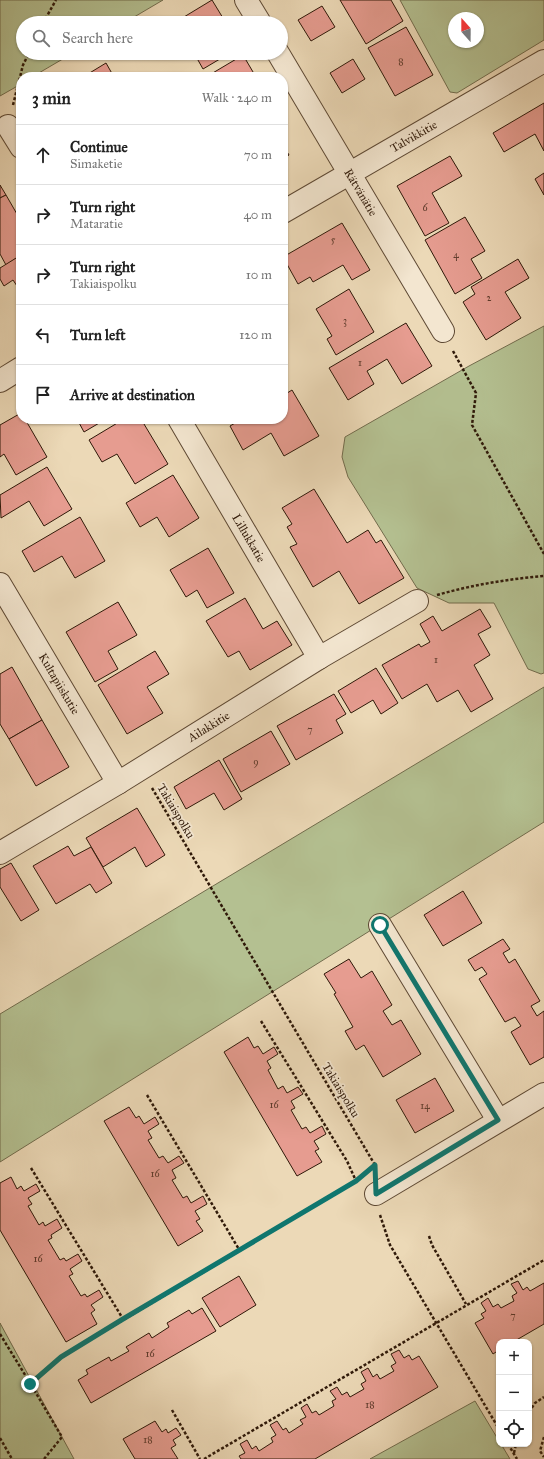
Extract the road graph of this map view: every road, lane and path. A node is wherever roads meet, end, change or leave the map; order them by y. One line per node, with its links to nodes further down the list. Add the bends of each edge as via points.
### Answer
1 (56, 0): 3 (path)
2 (246, 0): 4 (street)
3 (47, 16)
4 (256, 16)
5 (26, 60): 8 (path)
6 (282, 60): 12 (street, Rätvänätie)
7 (544, 62): 12 (street, Talvikkitie)
8 (21, 72)
9 (16, 93): 10 (path)
10 (8, 126): 11 (street)
11 (16, 139)
12 (349, 173): 13 (street, Talvikkitie); 14 (street, Rätvänätie)
13 (288, 209)
14 (443, 331): 18 (path, via 476,393 472,425)
15 (16, 371): 16 (street)
16 (0, 380)
17 (182, 424): 22 (street, Lillukkatie)
18 (544, 554)
19 (544, 576): 21 (path, via 457,589)
20 (0, 584): 24 (street, Kultapiiskutie)
21 (417, 601): 22 (street, Ailakkitie)
22 (318, 658): 23 (street, Ailakkitie)
23 (141, 769): 24 (street, Ailakkitie); 31 (path, Takiaispolku)
24 (118, 783): 25 (street, Ailakkitie)
25 (0, 853)
26 (380, 925): 30 (street)
27 (261, 1022): 35 (path, via 347,1161)
28 (544, 1094): 30 (street)
29 (148, 1095): 38 (path)
30 (498, 1120): 36 (street)
31 (375, 1165): 33 (path); 36 (path, Takiaispolku)
32 (31, 1168): 41 (path)
33 (370, 1169)
34 (361, 1177): 35 (path)
35 (356, 1181): 38 (path)
36 (376, 1194): 42 (path, Takiaispolku, via 390,1245)
37 (429, 1236): 40 (path)
38 (240, 1251): 41 (path)
39 (544, 1260): 40 (path)
40 (466, 1304): 42 (path)
41 (123, 1319): 44 (path, via 61,1357)
42 (436, 1322): 48 (path, Takiaispolku); 58 (path)
43 (0, 1334): 44 (path)
44 (30, 1384): 56 (path, via 62,1437)
45 (544, 1397): 47 (path)
46 (172, 1410): 57 (path)
47 (530, 1411)
48 (496, 1424)
49 (544, 1437): 54 (path, via 540,1451)
50 (0, 1438): 55 (path)
51 (510, 1447): 53 (path)
52 (515, 1447): 53 (path)
53 (514, 1454): 59 (path)
54 (544, 1458)
55 (12, 1459)
56 (44, 1459)
57 (200, 1459)
58 (204, 1459)
59 (517, 1459)

